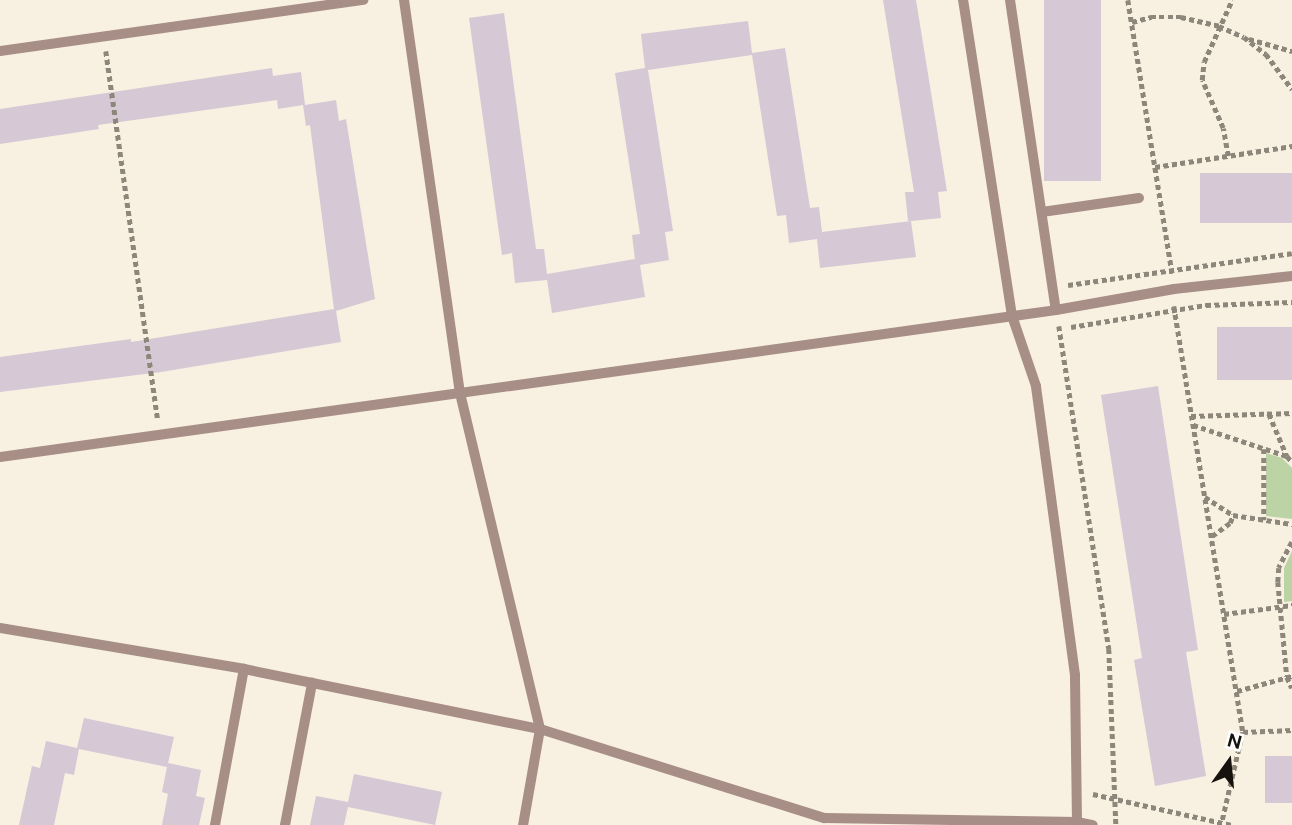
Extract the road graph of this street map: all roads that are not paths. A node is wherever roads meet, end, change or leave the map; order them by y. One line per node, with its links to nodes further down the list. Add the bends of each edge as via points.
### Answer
1 (363, 0): 5 (lane)
2 (404, 0): 11 (lane)
3 (963, 0): 10 (lane)
4 (1010, 0): 7 (lane)
5 (0, 51)
6 (1139, 198): 7 (lane)
7 (1042, 212): 9 (lane)
8 (1292, 276): 9 (lane, via 1174,289)
9 (1056, 310): 10 (lane)
10 (1012, 316): 11 (lane); 18 (lane, via 1036,386 1073,662)
11 (460, 393): 12 (lane); 16 (lane)
12 (0, 457)
13 (0, 628): 14 (lane)
14 (244, 669): 15 (lane); 19 (lane)
15 (312, 683): 16 (lane); 20 (lane)
16 (540, 729): 17 (lane); 21 (lane)
17 (823, 821): 18 (lane)
18 (1077, 823): 22 (lane)
19 (215, 825)
20 (285, 825)
21 (523, 825)
22 (1093, 825)

